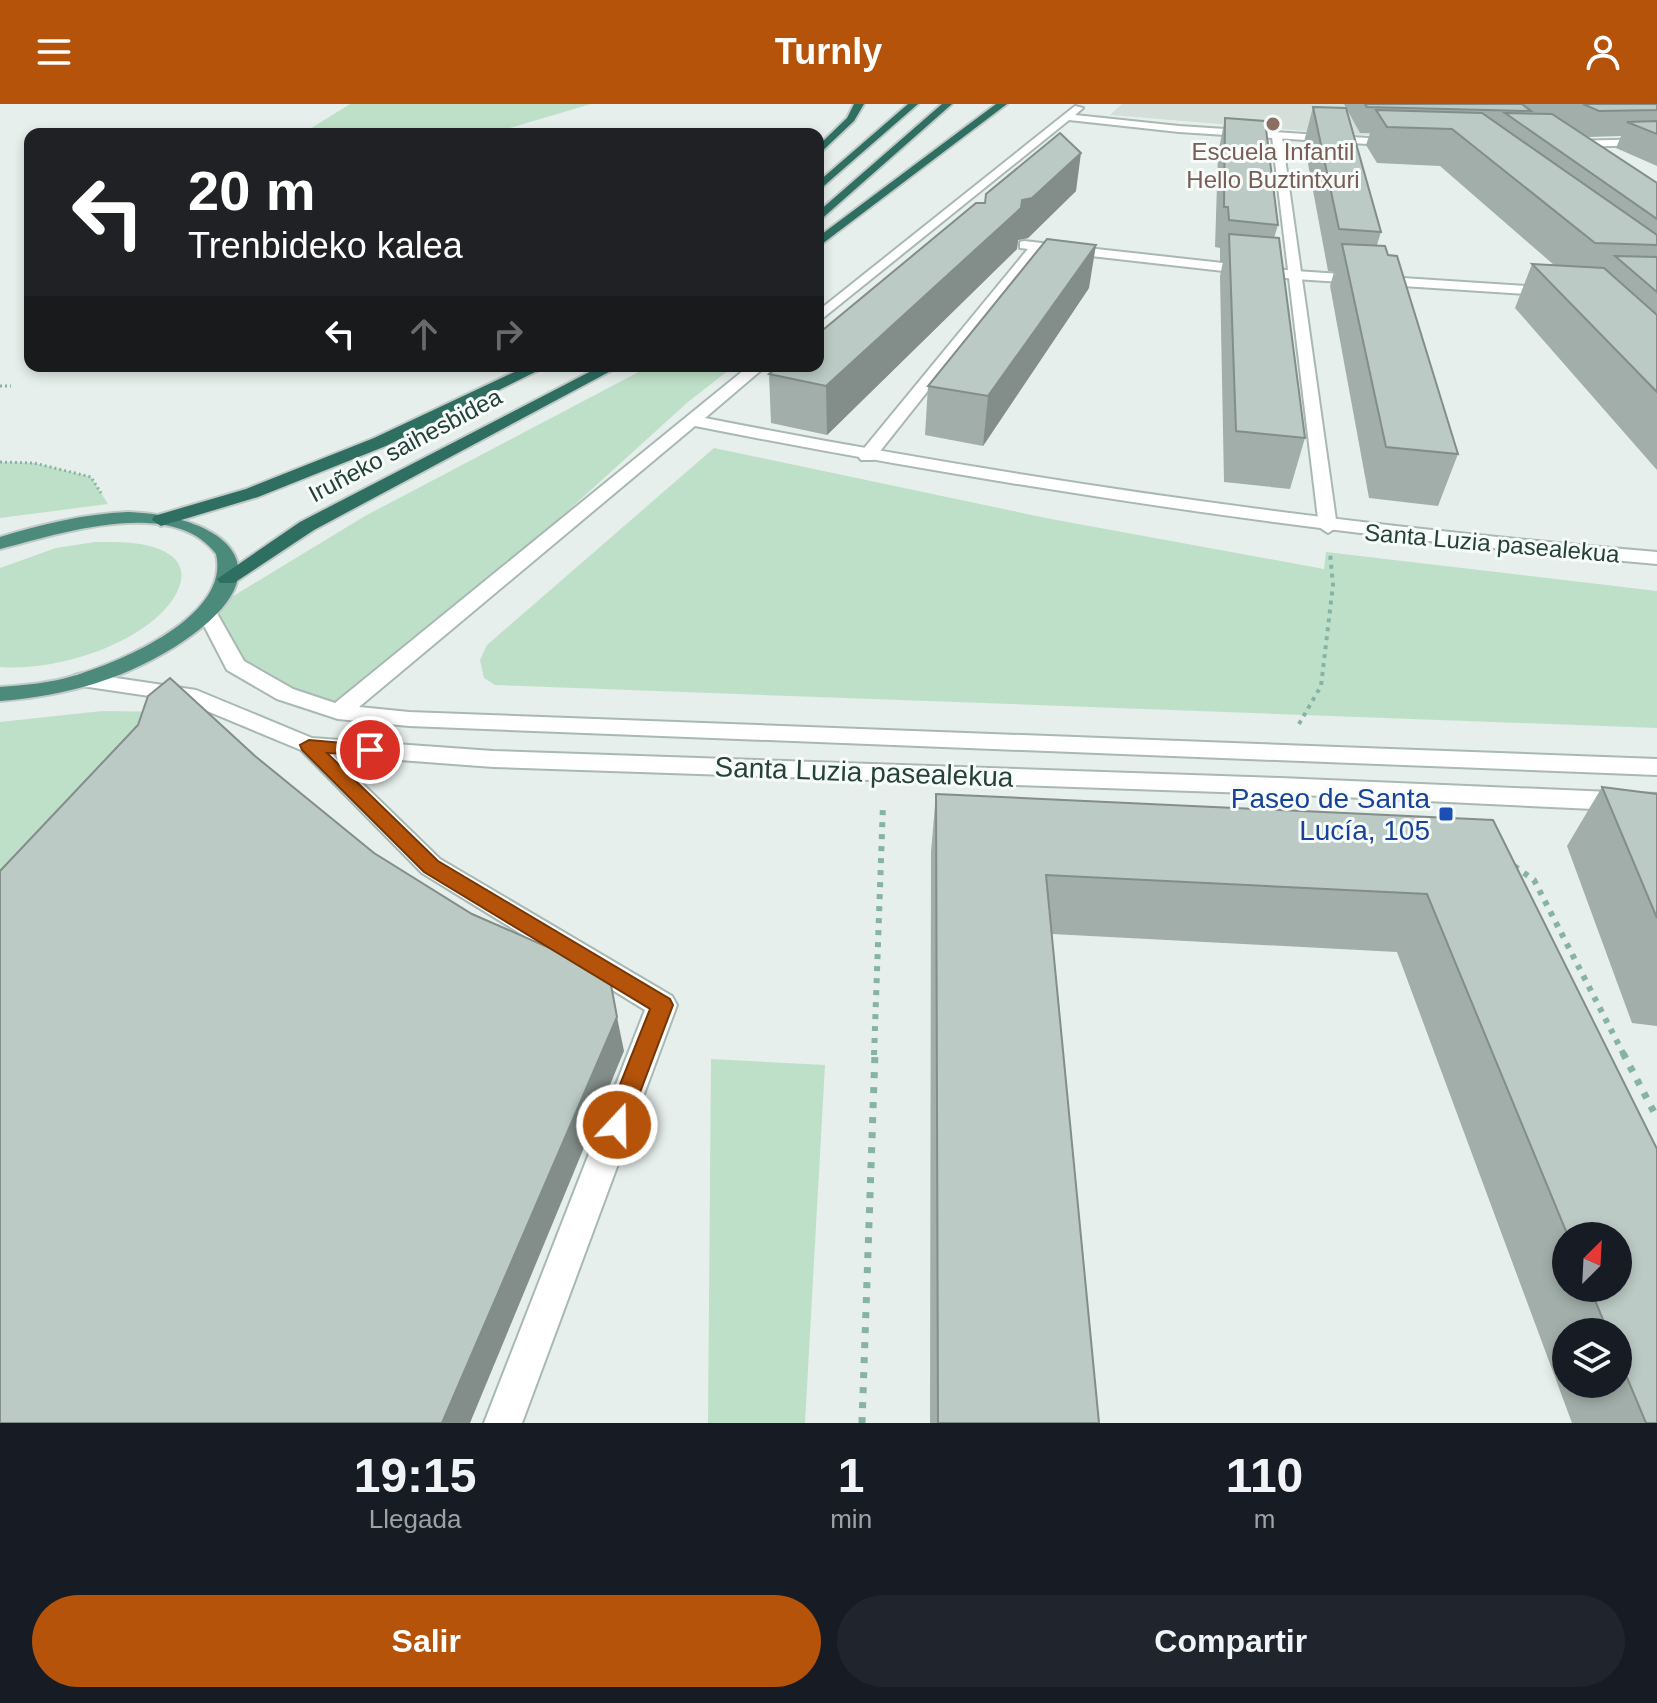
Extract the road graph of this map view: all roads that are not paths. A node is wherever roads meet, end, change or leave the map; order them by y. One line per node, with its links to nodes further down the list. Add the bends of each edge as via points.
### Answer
1 (859, 104): 13 (highway)
2 (913, 104): 14 (highway)
3 (947, 104): 15 (highway)
4 (995, 104): 8 (highway)
5 (1002, 104): 8 (highway)
6 (1083, 104): 7 (street)
7 (1067, 117): 9 (street); 16 (street)
8 (968, 130): 18 (highway)
9 (1277, 137): 11 (street); 19 (street, Santa Luzia pasealekua)
10 (1657, 142): 12 (street)
11 (1413, 144)
12 (1550, 144)
13 (824, 146)
14 (824, 183)
15 (824, 213)
16 (926, 231): 17 (street); 21 (street)
17 (951, 234)
18 (824, 238)
19 (1295, 275): 20 (street); 26 (street, via 1030,246); 28 (street, Santa Luzia pasealekua)
20 (1562, 292)
21 (824, 313)
22 (527, 372): 27 (highway, Iruñeko saihesbidea, via 380,442 252,493)
23 (601, 372): 33 (highway, Iruñeko saihesbidea, via 307,526)
24 (751, 372): 25 (street)
25 (691, 420): 26 (street, Santa Luzia pasealekua); 37 (street)
26 (867, 456): 28 (street, Santa Luzia pasealekua)
27 (161, 520): 29 (highway, via 117,518); 33 (highway, via 192,527 215,540 227,558)
28 (1328, 527): 32 (street, Santa Luzia pasealekua)
29 (35, 531): 30 (highway); 31 (highway)
30 (0, 535)
31 (0, 543)
32 (1657, 558)
33 (227, 579): 34 (highway)
34 (207, 612): 35 (highway, via 176,638); 37 (street, Santa Luzia pasealekua, via 235,665 285,694)
35 (83, 680): 36 (highway); 38 (street, Santa Luzia pasealekua, via 188,695)
36 (0, 694)
37 (338, 712): 39 (street, Santa Luzia pasealekua, via 457,721)
38 (309, 745): 40 (street, Santa Luzia pasealekua, via 493,759); 41 (street, via 431,866 662,1005)
39 (1657, 767)
40 (1657, 803)
41 (503, 1423)

